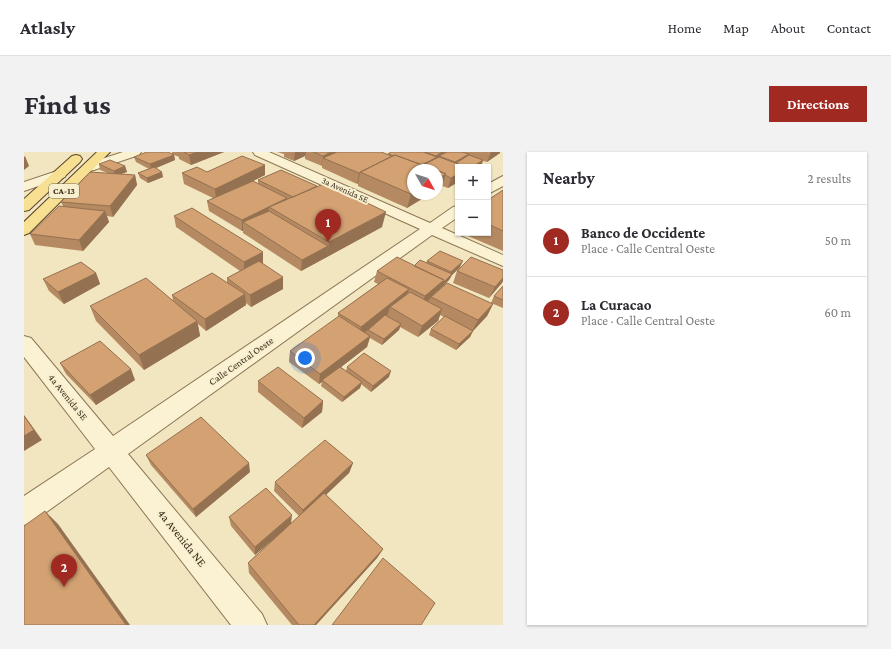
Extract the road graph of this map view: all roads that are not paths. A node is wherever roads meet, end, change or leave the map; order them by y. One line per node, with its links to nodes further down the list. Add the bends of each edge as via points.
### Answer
1 (85, 152): 6 (main road, CA-13)
2 (104, 152): 5 (main road, CA-13)
3 (135, 152): 5 (street)
4 (259, 152): 12 (street, 3a Avenida SE)
5 (90, 167): 13 (main road, CA-13)
6 (60, 174): 8 (street); 10 (main road, CA-13)
7 (503, 180): 9 (street)
8 (24, 187)
9 (491, 188)
10 (24, 207)
11 (455, 212): 12 (street, Calle Central Oeste)
12 (431, 228): 14 (street, 3a Avenida SE); 16 (street, Calle Central Oeste)
13 (24, 230)
14 (503, 262)
15 (24, 343): 16 (street, 4a Avenida SE)
16 (112, 452): 17 (street, Calle Central Oeste); 18 (street, 4a Avenida NE)
17 (24, 512)
18 (251, 625)

